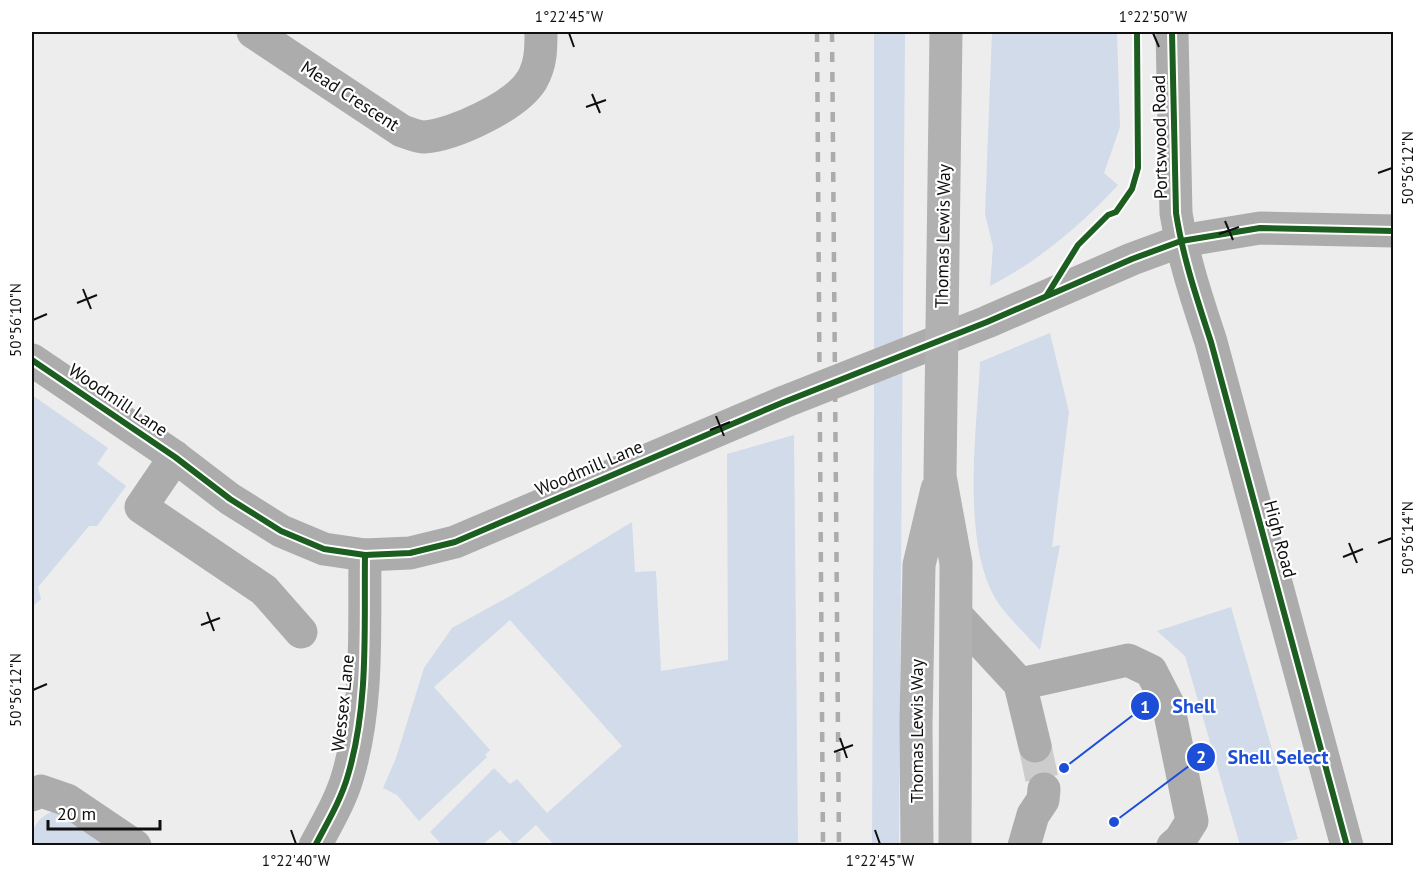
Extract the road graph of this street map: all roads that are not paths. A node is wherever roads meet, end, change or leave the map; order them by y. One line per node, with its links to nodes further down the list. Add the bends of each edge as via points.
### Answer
1 (253, 32): 2 (street, Mead Crescent, via 402,131 422,137 482,118 515,100 531,81 541,57)
2 (541, 32)
3 (946, 32): 9 (main road, Thomas Lewis Way)
4 (1172, 32): 6 (street, Portswood Road)
5 (1394, 231): 6 (street, Woodmill Lane, via 1260,228)
6 (1180, 241): 10 (street, Woodmill Lane, via 784,402 455,542 410,553); 23 (street, High Road, via 1211,342)
7 (32, 360): 8 (street, Woodmill Lane)
8 (176, 457): 10 (street, Woodmill Lane, via 230,499 281,531 324,549); 12 (street, via 141,507 264,590)
9 (940, 476): 11 (main road, Thomas Lewis Way, via 956,563); 19 (main road, Thomas Lewis Way, via 919,565)
10 (365, 555): 18 (street, Wessex Lane, via 360,719 348,776)
11 (957, 616): 13 (street); 20 (main road, Thomas Lewis Way)
12 (301, 632)
13 (1020, 684): 14 (street); 22 (street, via 1128,660 1151,671 1168,704 1192,821)
14 (1035, 746)
15 (1044, 789): 21 (street)
16 (32, 795): 17 (street, via 41,791 67,800)
17 (135, 846)
18 (315, 846)
19 (917, 846)
20 (955, 846)
21 (1024, 846)
22 (1173, 846)
23 (1347, 846)

